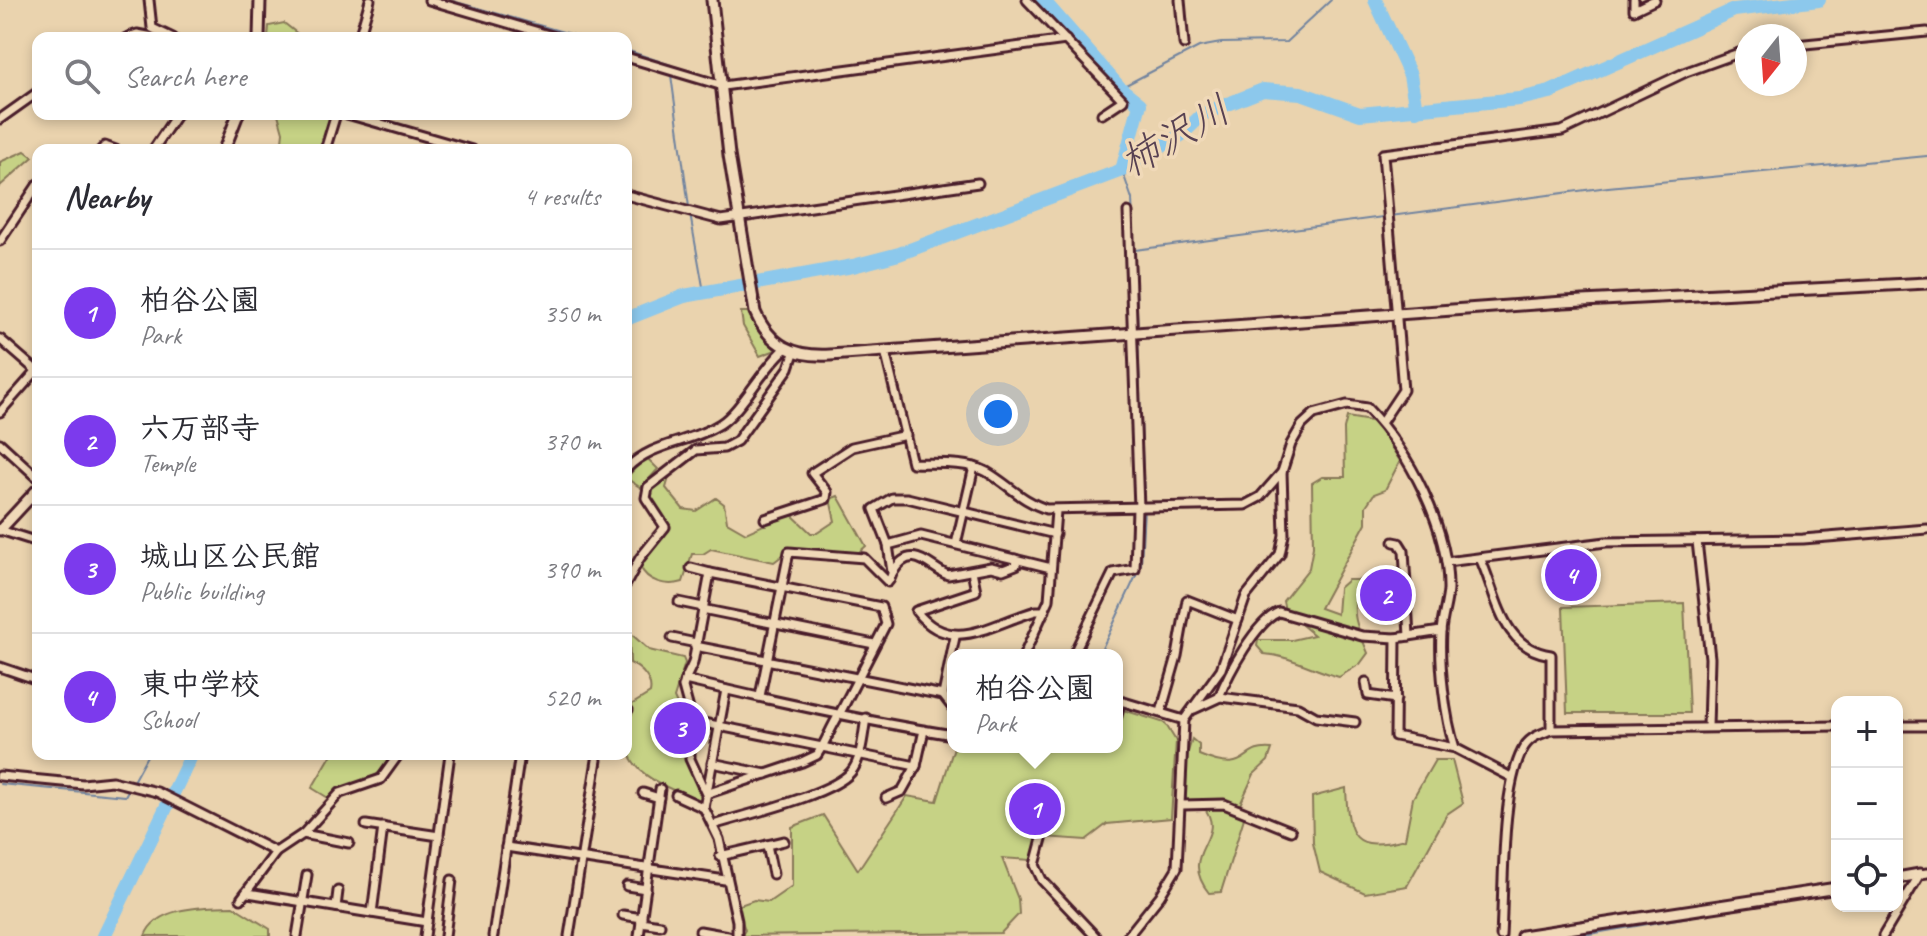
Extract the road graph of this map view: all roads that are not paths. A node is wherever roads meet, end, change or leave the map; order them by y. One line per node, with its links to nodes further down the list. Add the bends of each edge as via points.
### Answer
1 (149, 0): 10 (street, via 152,28)
2 (260, 0): 11 (street)
3 (370, 0): 12 (street)
4 (429, 0): 13 (street)
5 (712, 0): 20 (street)
6 (1027, 0): 15 (street)
7 (1180, 0): 16 (street)
8 (1634, 0): 9 (street, via 1634,10)
9 (1655, 0)
10 (160, 32)
11 (259, 32)
12 (361, 32)
13 (538, 32)
14 (1927, 32): 17 (street)
15 (1066, 40): 20 (street); 22 (street, via 1123,100)
16 (1184, 44)
17 (1807, 44)
18 (1735, 52): 39 (street, via 1562,131 1383,154)
19 (632, 59): 20 (street)
20 (723, 86): 36 (street)
21 (32, 96): 23 (street)
22 (1102, 114)
23 (0, 119)
24 (173, 120): 28 (street)
25 (236, 120): 29 (street)
26 (334, 120): 30 (street)
27 (368, 120): 31 (street)
28 (157, 144)
29 (226, 144)
30 (327, 144)
31 (451, 144)
32 (978, 183): 36 (street)
33 (32, 193): 37 (street)
34 (632, 197): 36 (street, via 711,219)
35 (1128, 212): 40 (street)
36 (739, 217): 42 (street, via 755,312 767,333)
37 (0, 241)
38 (1927, 283): 39 (street)
39 (1395, 315): 40 (street); 47 (street, via 1403,390)
40 (1133, 332): 43 (street); 55 (street)
41 (0, 339): 44 (street)
42 (790, 351): 43 (street, via 815,356); 50 (street, via 764,368 723,422 651,449); 74 (street, via 789,368 737,441 724,448 696,450 648,487 646,498 665,527)
43 (885, 351): 48 (street)
44 (32, 366)
45 (32, 377): 46 (street)
46 (0, 412)
47 (1381, 423): 53 (street, via 1356,404 1314,414 1296,432); 69 (street, via 1423,494)
48 (906, 435): 51 (street, via 912,463); 58 (street, via 852,447 812,473 827,492 826,499)
49 (0, 443): 52 (street)
50 (632, 464)
51 (974, 467): 56 (street, via 1023,500); 57 (street)
52 (32, 472)
53 (1282, 472): 55 (street, via 1251,504); 80 (street, via 1283,545 1276,562 1246,596)
54 (32, 495): 60 (street)
55 (1138, 508): 56 (street); 91 (street, via 1135,569 1113,573)
56 (1056, 511): 61 (street)
57 (964, 513): 61 (street); 65 (street); 66 (street, via 900,497 880,502 874,513)
58 (765, 519)
59 (1927, 529): 63 (street)
60 (0, 530): 62 (street)
61 (1055, 534): 71 (street)
62 (32, 540)
63 (1697, 541): 67 (street, via 1606,542); 117 (street, via 1710,658)
64 (1394, 542): 83 (street, via 1404,551)
65 (956, 544): 66 (street, via 915,536); 68 (street)
66 (888, 545): 73 (street)
67 (1480, 558): 69 (street); 119 (street, via 1507,628 1520,645 1551,655)
68 (1015, 559): 71 (street); 72 (street, via 1016,565 1003,570)
69 (1446, 562): 82 (street, via 1448,591)
70 (691, 568): 75 (street)
71 (1051, 568): 79 (street)
72 (972, 571): 73 (street, via 945,575 919,558); 84 (street, via 976,591 916,611 938,632)
73 (892, 572): 76 (street, via 888,582 864,558 789,552)
74 (632, 573)
75 (710, 573): 76 (street); 78 (street)
76 (781, 587): 81 (street); 88 (street, via 881,607 887,621)
77 (679, 602): 78 (street)
78 (702, 608): 81 (street); 87 (street)
79 (1045, 611): 84 (street); 90 (street)
80 (1238, 620): 106 (street, via 1221,669); 107 (street, via 1187,600)
81 (775, 624): 88 (street); 92 (street)
82 (1441, 631): 83 (street); 122 (street)
83 (1409, 636): 86 (street)
84 (955, 637): 89 (street)
85 (672, 638): 87 (street)
86 (1396, 638): 102 (street, via 1339,632 1279,612 1256,633); 103 (street)
87 (696, 644): 92 (street); 97 (street)
88 (874, 644): 96 (street)
89 (953, 649)
90 (1027, 649)
91 (1076, 649)
92 (767, 660): 96 (street); 101 (street)
93 (0, 667): 94 (street)
94 (32, 676)
95 (947, 676): 100 (street)
96 (858, 677): 100 (street); 108 (street)
97 (685, 680): 99 (street); 134 (street, via 690,759)
98 (1366, 682): 103 (street, via 1368,695)
99 (726, 690): 101 (street); 116 (street)
100 (943, 695): 104 (street)
101 (760, 696): 108 (street)
102 (1219, 697): 106 (street); 111 (street, via 1298,707 1316,717)
103 (1396, 699): 122 (street, via 1395,736)
104 (947, 700)
105 (1123, 701): 107 (street)
106 (1192, 710): 110 (street)
107 (1161, 712): 110 (street)
108 (840, 713): 109 (street); 121 (street)
109 (866, 718): 118 (street); 123 (street)
110 (1184, 720): 137 (street)
111 (1355, 722)
112 (704, 723): 116 (street)
113 (1831, 726): 117 (street)
114 (1903, 726): 115 (street)
115 (1927, 726)
116 (718, 727): 121 (street); 128 (street)
117 (1708, 727): 119 (street)
118 (924, 730): 120 (street); 129 (street)
119 (1551, 730): 132 (street, via 1527,743)
120 (947, 732)
121 (822, 747): 123 (street); 130 (street, via 817,755)
122 (1455, 748): 132 (street)
123 (858, 755): 129 (street); 140 (street, via 851,772 824,788)
124 (395, 760): 143 (street, via 381,779 340,793)
125 (449, 760): 145 (street)
126 (519, 760): 149 (street)
127 (597, 760): 152 (street)
128 (712, 763): 130 (street); 134 (street)
129 (916, 766): 136 (street, via 902,791)
130 (768, 774): 134 (street)
131 (0, 776): 150 (street, via 83,784 112,781 157,792)
132 (1511, 777): 184 (street)
133 (643, 793): 153 (street, via 660,794)
134 (706, 794): 138 (street)
135 (676, 795): 138 (street)
136 (886, 798)
137 (1182, 805): 142 (street, via 1224,804); 183 (street, via 1177,868)
138 (704, 808): 140 (street)
139 (366, 825): 141 (street)
140 (713, 825): 151 (street)
141 (383, 827): 145 (street); 168 (street)
142 (1291, 831)
143 (303, 834): 147 (street); 150 (street)
144 (1043, 835): 182 (street, via 1035,865 1042,880)
145 (439, 836): 171 (street)
146 (784, 841): 148 (street)
147 (349, 843)
148 (767, 845): 151 (street); 154 (street)
149 (506, 847): 152 (street); 177 (street)
150 (276, 852): 164 (street)
151 (720, 856): 159 (street)
152 (580, 859): 153 (street); 178 (street)
153 (649, 869): 159 (street); 161 (street)
154 (773, 874)
155 (1924, 874): 157 (street); 186 (street)
156 (307, 875): 166 (street)
157 (1903, 877)
158 (452, 880): 176 (street)
159 (725, 880): 181 (street)
160 (627, 886): 161 (street)
161 (646, 889): 170 (street)
162 (1831, 889): 185 (street)
163 (338, 891): 167 (street)
164 (248, 893): 165 (street); 166 (street)
165 (241, 899)
166 (303, 902): 167 (street); 174 (street)
167 (336, 907): 168 (street)
168 (372, 913): 171 (street)
169 (623, 915): 170 (street)
170 (642, 920): 172 (street); 179 (street)
171 (427, 922): 175 (street)
172 (660, 925)
173 (700, 931): 180 (street)
174 (297, 936)
175 (425, 936)
176 (445, 936)
177 (493, 936)
178 (569, 936)
179 (639, 936)
180 (728, 936)
181 (737, 936)
182 (1095, 936)
183 (1128, 936)
184 (1501, 936)
185 (1522, 936)
186 (1883, 936)

